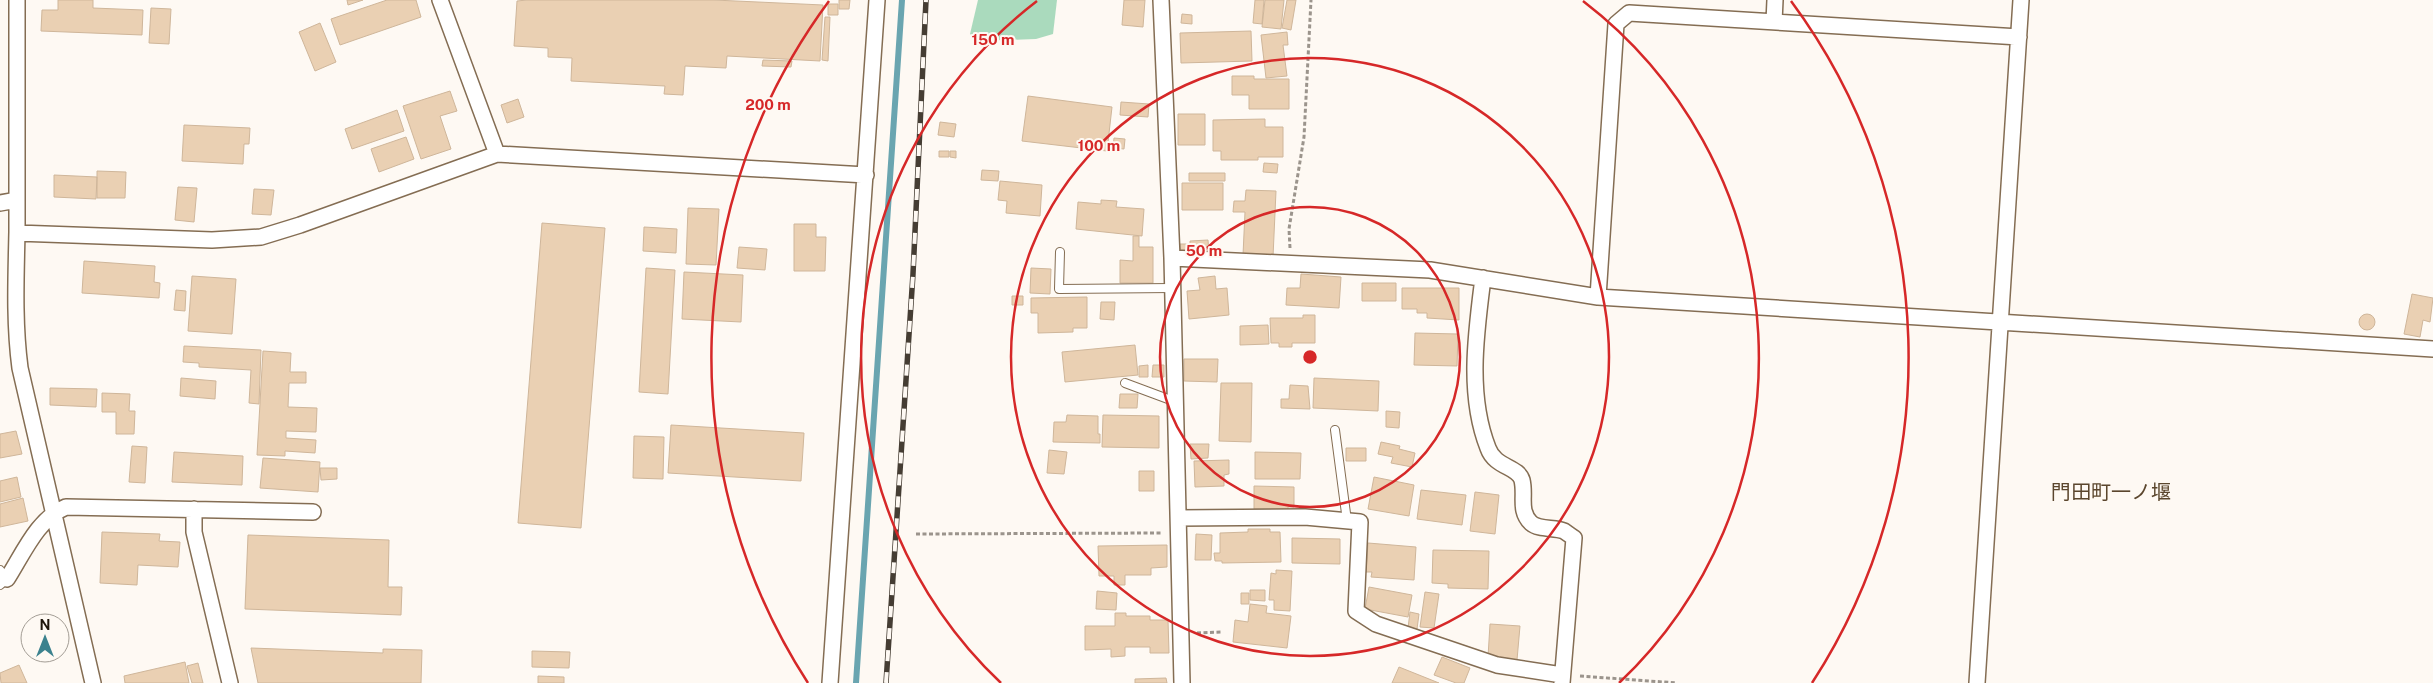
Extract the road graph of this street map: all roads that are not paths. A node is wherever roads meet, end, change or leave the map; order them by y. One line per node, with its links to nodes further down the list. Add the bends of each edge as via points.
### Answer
1 (17, 0): 11 (street)
2 (440, 0): 9 (street)
3 (877, 0): 10 (street)
4 (1161, 0): 15 (street)
5 (1775, 0): 7 (street)
6 (2021, 0): 8 (street)
7 (1774, 22): 8 (street); 18 (street, via 1629,13 1616,24)
8 (2019, 37): 19 (street)
9 (497, 154): 10 (street); 13 (street, via 300,226 261,237 212,240)
10 (866, 175): 33 (street)
11 (17, 200): 12 (street); 13 (street)
12 (0, 203)
13 (17, 233): 25 (street, via 16,341)
14 (1060, 252): 17 (lane, via 1059,289)
15 (1172, 258): 16 (street, via 1430,270); 17 (street)
16 (1483, 278): 18 (street); 30 (street, via 1476,333 1476,373 1479,414 1488,449 1498,463 1515,470 1522,479 1523,513 1533,525 1564,531 1574,538)
17 (1172, 288): 22 (street)
18 (1598, 297): 19 (street)
19 (1999, 321): 20 (street); 35 (street)
20 (2433, 349)
21 (1125, 382): 22 (lane)
22 (1176, 402): 28 (street)
23 (1335, 430): 27 (lane)
24 (194, 509): 25 (street, via 72,506); 26 (street); 32 (street, via 194,532)
25 (54, 512): 29 (street); 31 (street)
26 (313, 512)
27 (1347, 521): 28 (street, via 1305,517); 30 (street, via 1360,522 1356,611 1376,624 1497,665)
28 (1179, 526): 34 (street)
29 (2, 578)
30 (1562, 679)
31 (93, 683)
32 (230, 683)
33 (830, 683)
34 (1182, 683)
35 (1977, 683)

